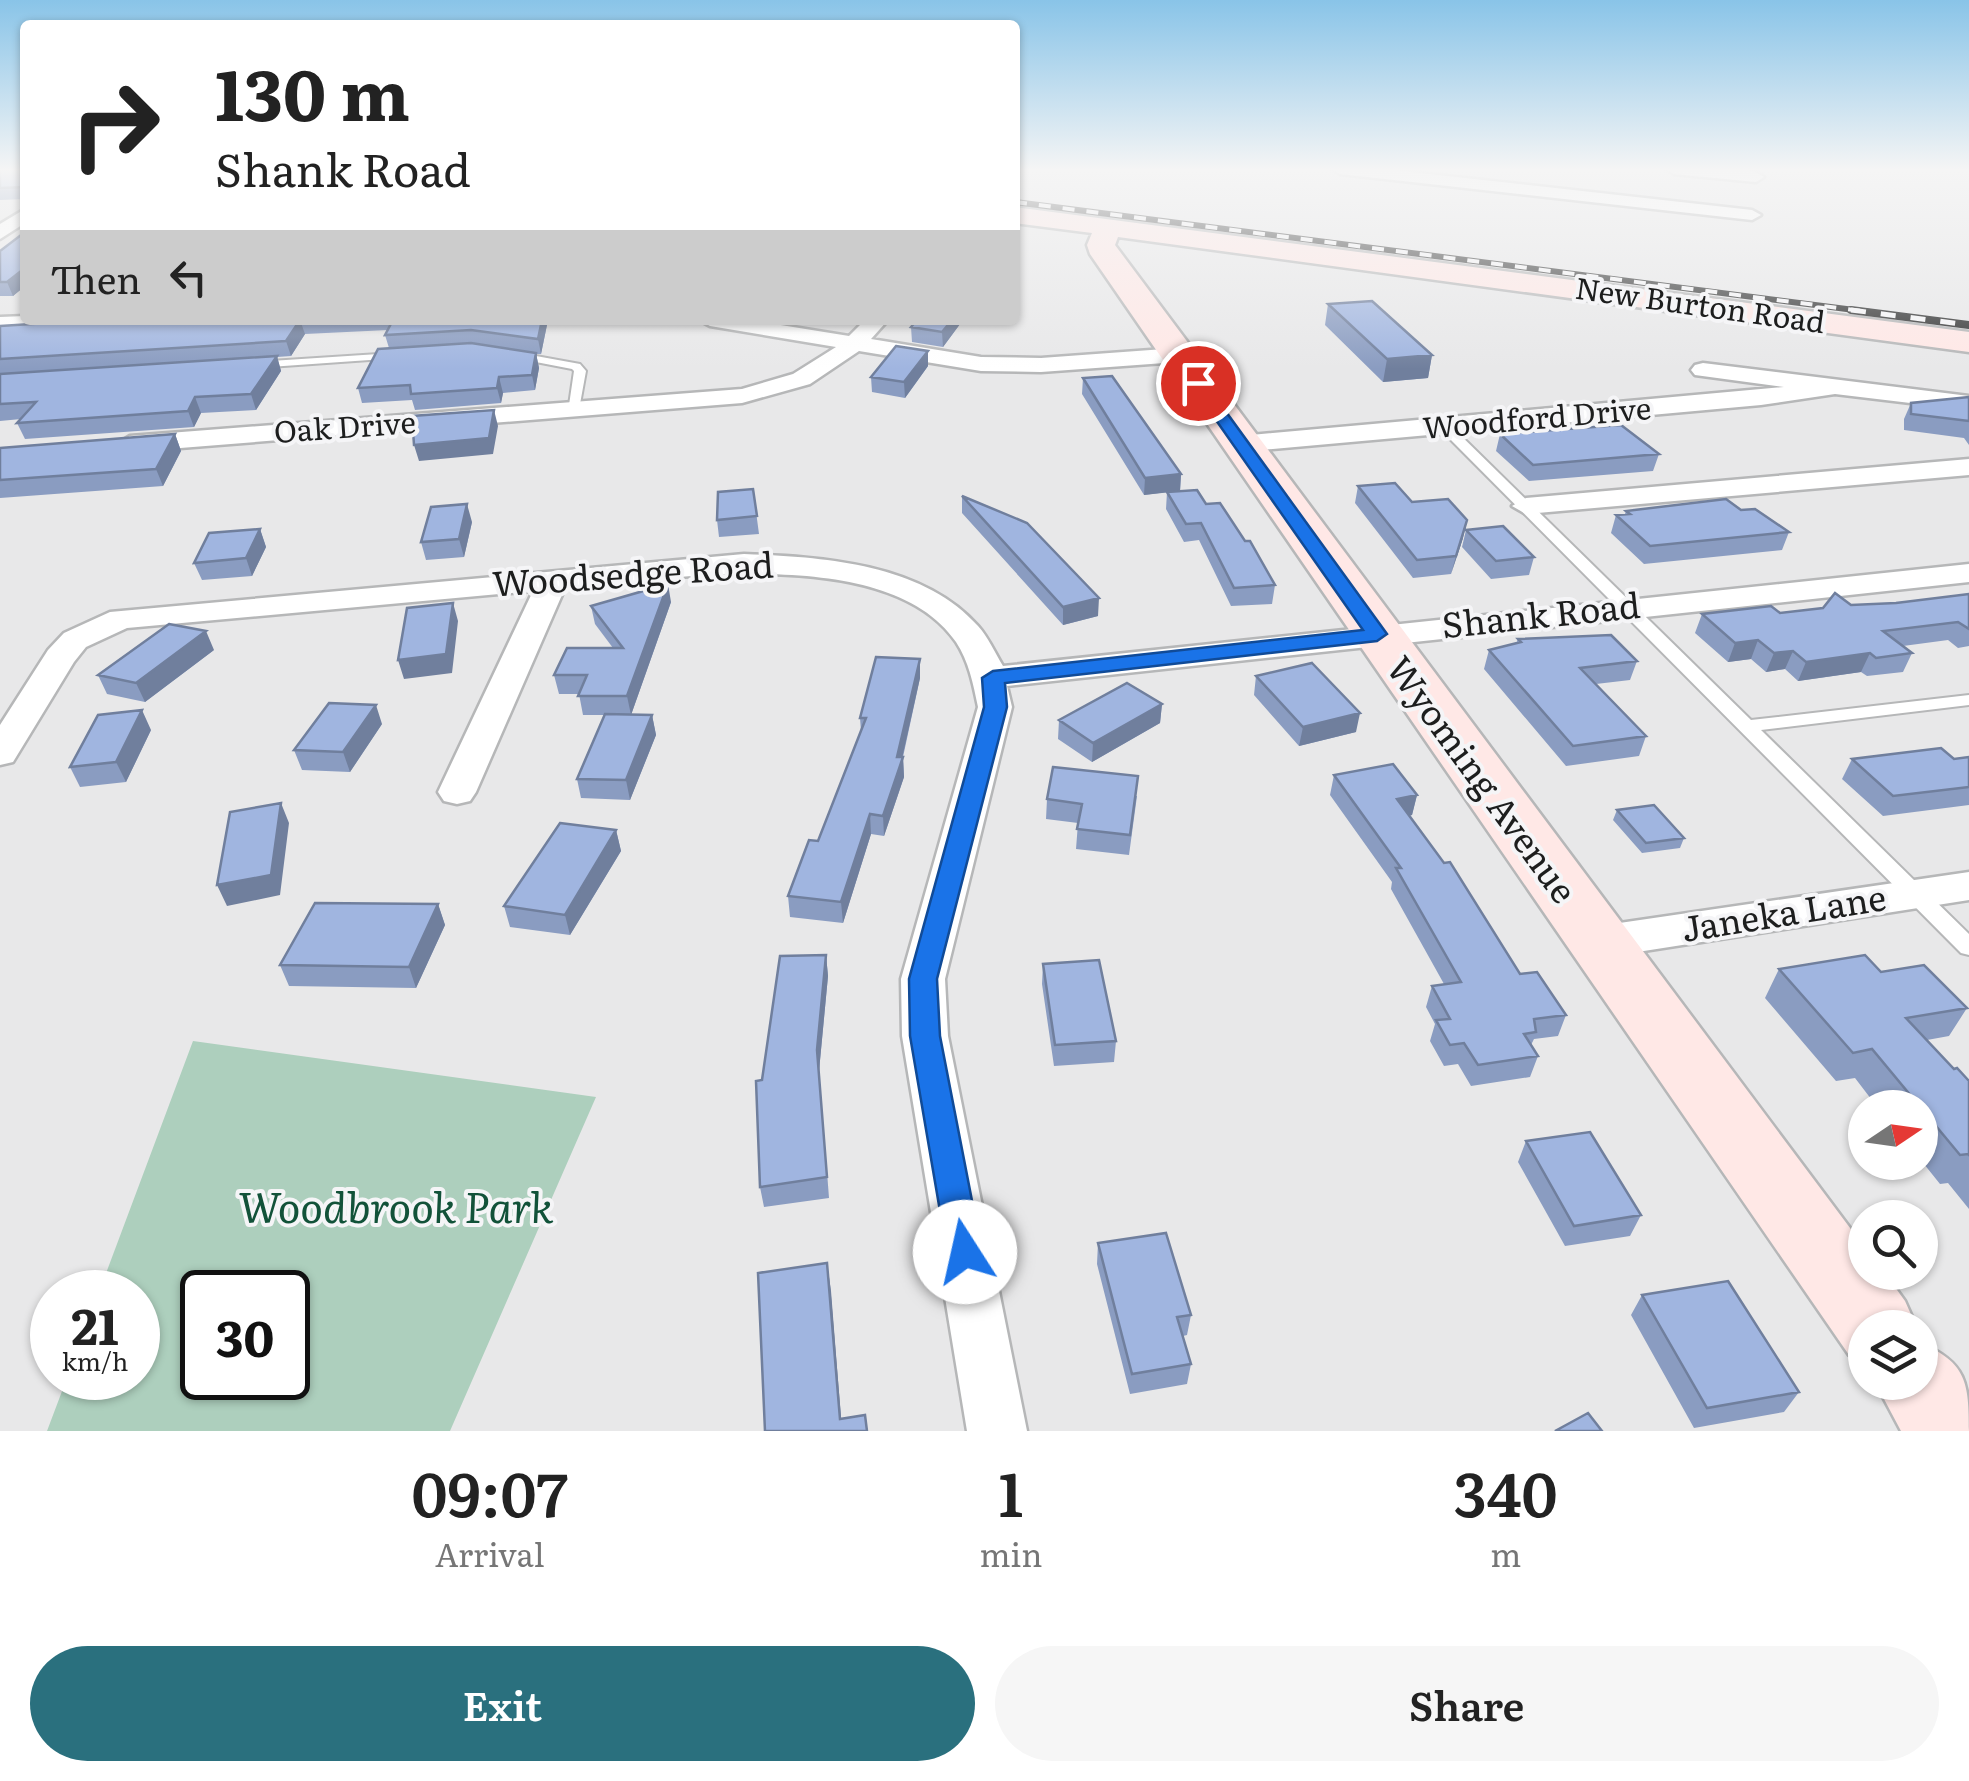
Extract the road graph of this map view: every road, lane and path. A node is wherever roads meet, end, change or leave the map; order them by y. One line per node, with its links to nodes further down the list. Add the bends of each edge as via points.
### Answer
1 (1105, 236): 9 (street, Wyoming Avenue, via 1104,254)
2 (1174, 236): 5 (street, New Burton Road)
3 (739, 325): 6 (street)
4 (873, 325): 6 (street, Oak Drive)
5 (1969, 342)
6 (855, 345): 9 (street, via 1010,366); 14 (street, Oak Drive, via 828,368 785,388)
7 (493, 352): 14 (lane, via 576,366)
8 (416, 354): 10 (lane)
9 (1178, 355): 16 (street, Wyoming Avenue)
10 (237, 366)
11 (1703, 370): 12 (street)
12 (1832, 386): 13 (street); 15 (street, Woodford Drive)
13 (1969, 403)
14 (574, 412): 17 (street, Oak Drive)
15 (1446, 428): 16 (street, Woodford Drive); 19 (lane)
16 (1240, 444): 23 (street, Wyoming Avenue)
17 (99, 446)
18 (1969, 466): 19 (street)
19 (1526, 506): 22 (lane)
20 (1969, 572): 22 (street, Shank Road)
21 (554, 580): 24 (street, Woodsedge Road, via 744,563 847,570 939,608 982,651); 27 (street, Woodsedge Road, via 121,619 74,640); 28 (street)
22 (1629, 606): 23 (street, Shank Road); 26 (lane)
23 (1377, 634): 24 (street, Shank Road); 31 (street, Wyoming Avenue)
24 (993, 678): 35 (street, via 995,707 923,979 925,1036)
25 (1969, 700): 26 (lane)
26 (1747, 726): 30 (lane)
27 (0, 754)
28 (457, 792)
29 (1969, 886): 30 (street, Janeka Lane)
30 (1914, 893): 31 (street, Janeka Lane); 32 (lane)
31 (1599, 942): 33 (street, Wyoming Avenue)
32 (1969, 948)
33 (1864, 1310)
34 (1929, 1400): 36 (street)
35 (998, 1431)
36 (1952, 1431)

